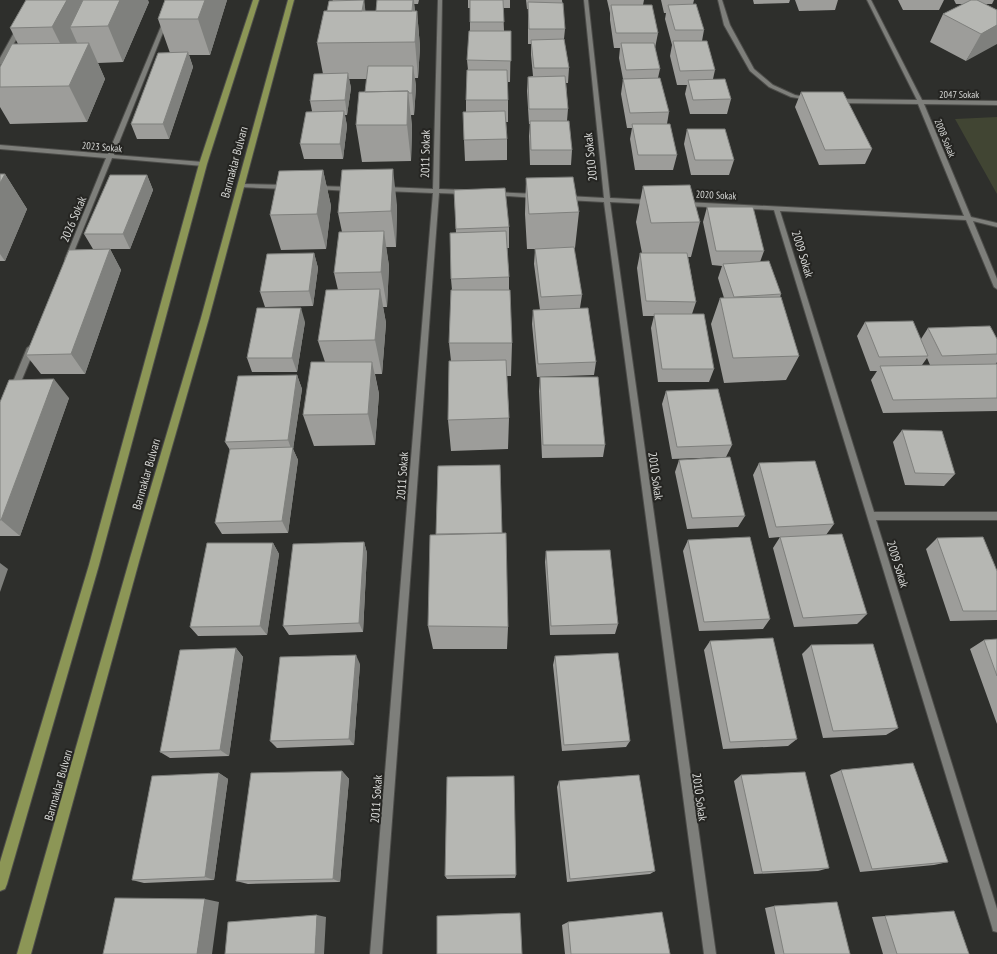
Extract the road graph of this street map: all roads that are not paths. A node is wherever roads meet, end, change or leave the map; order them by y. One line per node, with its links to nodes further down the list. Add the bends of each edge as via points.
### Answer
1 (174, 0): 15 (street, 2026 Sokak)
2 (256, 0): 16 (main road)
3 (292, 0): 17 (main road, Barınaklar Bulvarı)
4 (440, 0): 22 (street, 2011 Sokak)
5 (586, 0): 27 (street, 2010 Sokak)
6 (720, 0): 10 (street, via 727,25 752,70 771,86 793,96)
7 (869, 0): 12 (street, 2008 Sokak)
8 (22, 25): 9 (street)
9 (0, 64)
10 (811, 100)
11 (835, 101): 12 (street)
12 (921, 103): 13 (street, 2047 Sokak); 31 (street, 2008 Sokak)
13 (997, 103)
14 (0, 147): 15 (street, 2023 Sokak)
15 (111, 156): 16 (street, 2023 Sokak); 33 (street, 2026 Sokak)
16 (203, 164): 39 (main road, via 94,565)
17 (242, 186): 18 (street); 41 (main road, Barınaklar Bulvarı)
18 (296, 188)
19 (311, 188): 20 (street)
20 (358, 189)
21 (381, 189): 22 (street)
22 (436, 191): 23 (street); 42 (street, 2011 Sokak)
23 (475, 193)
24 (490, 194): 25 (street)
25 (544, 196)
26 (560, 197): 27 (street)
27 (606, 200): 28 (street); 43 (street, 2010 Sokak)
28 (653, 202)
29 (676, 203): 30 (street, 2020 Sokak)
30 (776, 208): 31 (street, 2020 Sokak); 37 (street, 2009 Sokak)
31 (968, 218): 32 (street, 2020 Sokak); 34 (street, 2008 Sokak)
32 (997, 225)
33 (66, 264)
34 (997, 287)
35 (33, 343): 36 (street)
36 (12, 394)
37 (871, 516): 38 (street); 40 (street, 2009 Sokak)
38 (997, 516)
39 (0, 884)
40 (997, 928)
41 (24, 954)
42 (376, 954)
43 (710, 954)

